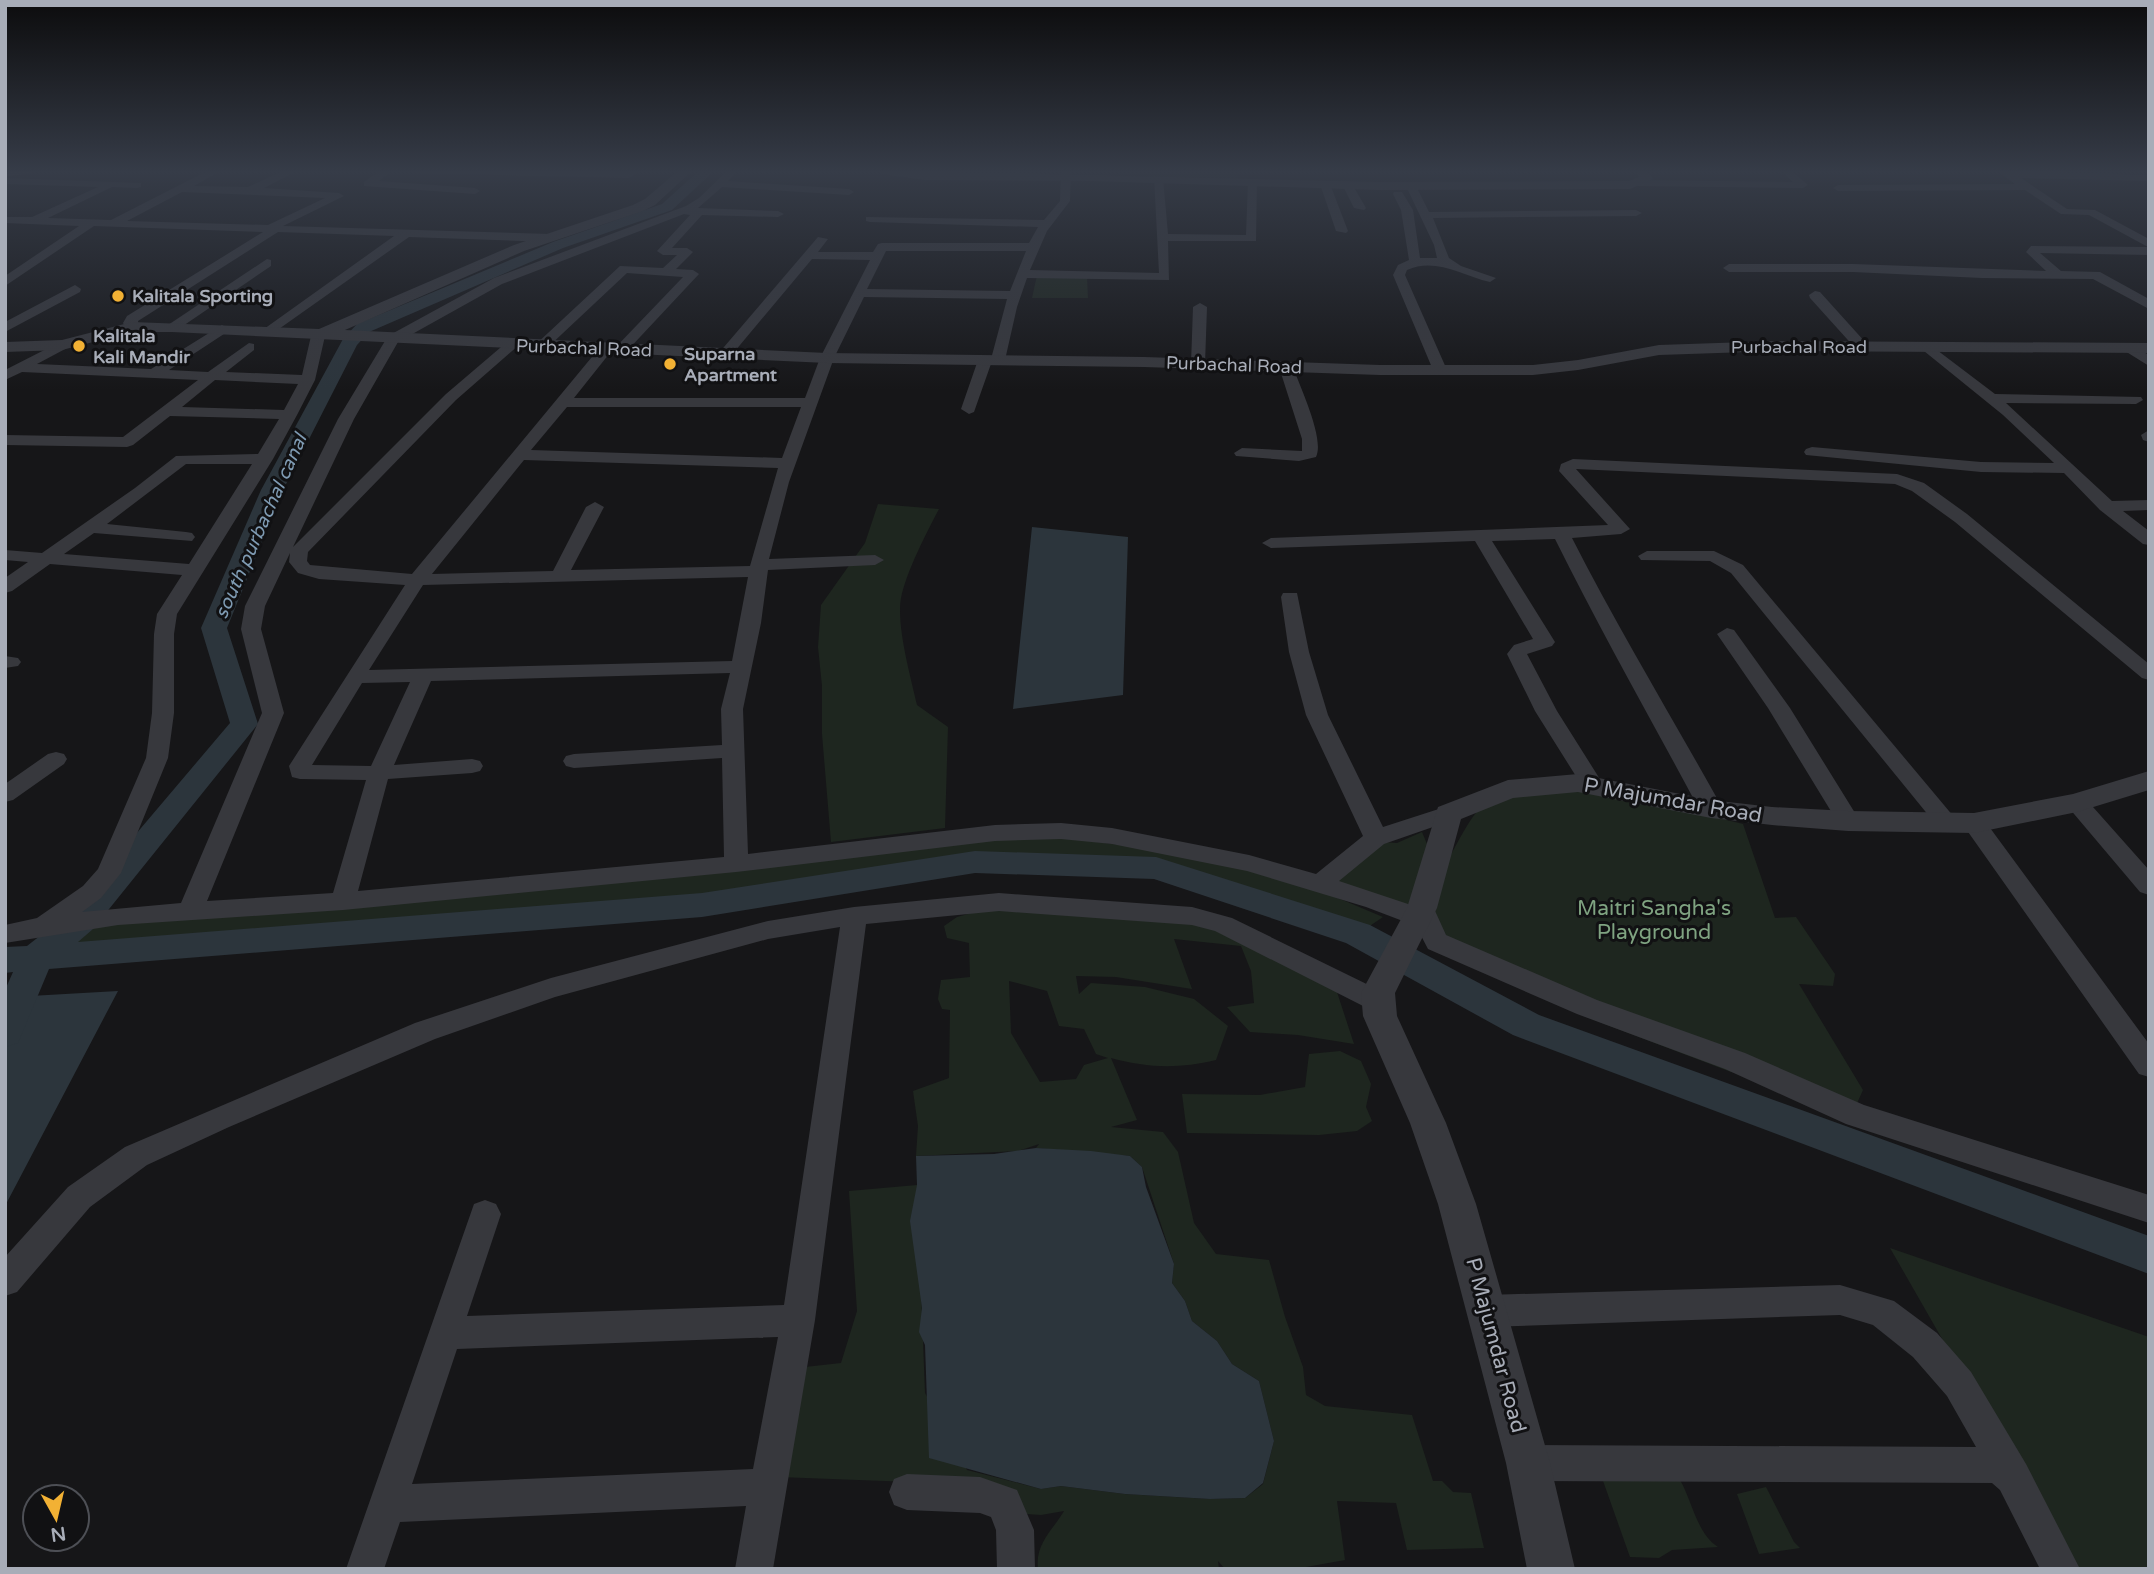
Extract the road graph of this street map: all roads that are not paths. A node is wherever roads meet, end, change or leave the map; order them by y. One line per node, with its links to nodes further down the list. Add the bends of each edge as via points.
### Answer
1 (62, 243): 24 (street)
2 (248, 243): 31 (street, via 132,319)
3 (392, 243): 35 (street)
4 (538, 243): 36 (street)
5 (598, 243): 37 (street, via 498,281)
6 (670, 243): 20 (street, via 663,251 687,253)
7 (818, 243): 14 (street)
8 (1035, 243): 12 (street)
9 (1161, 243): 21 (street, via 1163,278)
10 (1412, 243): 18 (street)
11 (1439, 243): 16 (street)
12 (1033, 247): 15 (street, via 885,247); 21 (street)
13 (2149, 251): 22 (street, via 2035,249 2032,252)
14 (808, 255): 15 (street); 48 (street)
15 (878, 256): 26 (street)
16 (1443, 261): 18 (street); 23 (street)
17 (267, 262): 32 (street)
18 (1415, 262): 55 (street, via 1402,268 1399,275)
19 (1730, 268): 22 (street)
20 (666, 272): 40 (street, via 624,269); 47 (street, via 693,274)
21 (1023, 274): 27 (street)
22 (2057, 274): 29 (street, via 2104,277)
23 (1490, 278)
24 (5, 282)
25 (75, 289): 33 (street)
26 (861, 293): 27 (street); 49 (street)
27 (1016, 295): 50 (street)
28 (1815, 295): 41 (street)
29 (2149, 305)
30 (1200, 307): 52 (street)
31 (132, 327): 32 (street, Purbachal Road); 38 (street, Purbachal Road)
32 (172, 327): 34 (street, Purbachal Road)
33 (5, 328)
34 (222, 329): 35 (street, Purbachal Road); 56 (street)
35 (269, 332): 36 (street, Purbachal Road)
36 (328, 336): 37 (street, Purbachal Road); 59 (street)
37 (386, 338): 39 (street, Purbachal Road); 118 (street, via 256,606 251,629 272,713)
38 (62, 345): 42 (street, Purbachal Road); 53 (street)
39 (512, 345): 40 (street, Purbachal Road); 92 (street, via 451,397 299,551 298,562 304,569 319,573)
40 (541, 346): 47 (street, Purbachal Road)
41 (1861, 346): 44 (street, Purbachal Road); 55 (street, Purbachal Road, via 1667,349 1548,369)
42 (5, 347)
43 (249, 347): 58 (street)
44 (1929, 348): 45 (street, Purbachal Road); 60 (street)
45 (2130, 348): 46 (street, Purbachal Road); 51 (street)
46 (2149, 348)
47 (614, 349): 48 (street, Purbachal Road); 62 (street)
48 (725, 355): 49 (street, Purbachal Road)
49 (827, 358): 50 (street, Purbachal Road); 63 (street)
50 (992, 360): 52 (street, Purbachal Road); 64 (street)
51 (2149, 362)
52 (1198, 364): 54 (street, Purbachal Road)
53 (20, 368): 56 (street); 57 (street)
54 (1286, 368): 55 (street, Purbachal Road); 69 (street, via 1310,439 1310,454)
55 (1440, 370)
56 (155, 373): 58 (street)
57 (5, 376)
58 (212, 376): 59 (street); 65 (street)
59 (308, 380): 66 (street)
60 (1991, 398): 61 (street); 74 (street)
61 (2136, 400)
62 (564, 402): 63 (street); 70 (street)
63 (810, 403): 73 (street)
64 (969, 409)
65 (168, 411): 66 (street); 67 (street, via 127,442)
66 (289, 415): 72 (street)
67 (5, 440)
68 (202, 442): 71 (street)
69 (1242, 453)
70 (521, 455): 73 (street); 92 (street)
71 (182, 459): 72 (street); 79 (street)
72 (265, 459): 90 (street)
73 (788, 463): 89 (street)
74 (2067, 468): 75 (street, via 1981,467 1812,452); 77 (street)
75 (1829, 475): 80 (street, via 1569,465 1567,471 1621,529); 97 (street, via 1880,477 1918,488 1961,518)
76 (2149, 505): 77 (street)
77 (2106, 506): 81 (street)
78 (595, 507): 91 (street)
79 (89, 527): 82 (street); 87 (street)
80 (1562, 533): 83 (street); 109 (street)
81 (2146, 536)
82 (186, 537)
83 (1481, 537): 84 (street); 106 (street, via 1545,642 1517,654)
84 (1272, 543)
85 (5, 555): 87 (street)
86 (1647, 556): 112 (street, via 1721,557 1737,569)
87 (44, 558): 90 (street); 93 (street)
88 (876, 560): 89 (street)
89 (759, 568): 91 (street); 96 (street)
90 (194, 570): 121 (street, via 167,614 158,758 109,873)
91 (558, 578): 92 (street)
92 (417, 580): 99 (street)
93 (5, 587)
94 (1290, 597): 113 (street, via 1317,715)
95 (1727, 634): 111 (street)
96 (740, 667): 98 (street); 100 (street, via 732,709)
97 (2149, 674)
98 (423, 675): 99 (street); 104 (street)
99 (355, 677): 104 (street, via 300,772)
100 (732, 751): 102 (street); 114 (street)
101 (56, 759): 107 (street)
102 (574, 761)
103 (472, 766): 104 (street)
104 (379, 773): 117 (street)
105 (2149, 780): 108 (street, P Majumdar Road)
106 (1592, 785): 109 (street, P Majumdar Road); 110 (street, P Majumdar Road, via 1523,785)
107 (5, 795)
108 (2077, 803): 112 (street, P Majumdar Road); 116 (street)
109 (1711, 809): 111 (street, P Majumdar Road)
110 (1448, 814): 113 (street); 119 (street)
111 (1848, 821): 112 (street, P Majumdar Road)
112 (1960, 822): 124 (street)
113 (1376, 838): 115 (street)
114 (736, 864): 115 (street, via 995,832 1060,831 1112,836 1257,864); 117 (street)
115 (1319, 885): 119 (street)
116 (2149, 886)
117 (343, 901): 118 (street)
118 (191, 910): 121 (street)
119 (1418, 915): 123 (street); 125 (street, via 1437,942 1587,1007 1715,1053 1884,1126)
120 (854, 916): 123 (street, via 1020,901 1192,916 1223,924); 127 (street, via 768,930 551,988 425,1031 219,1118 136,1156 79,1197); 129 (street)
121 (56, 925): 122 (street)
122 (5, 934)
123 (1377, 997): 128 (street, P Majumdar Road, via 1380,1016 1428,1123 1457,1204)
124 (2149, 1066)
125 (2149, 1209)
126 (485, 1214): 130 (street)
127 (5, 1282)
128 (1486, 1311): 131 (street, P Majumdar Road); 132 (street, via 1840,1300 1882,1312 1925,1345 1959,1384)
129 (798, 1320): 130 (street); 133 (street)
130 (445, 1333): 135 (street)
131 (1528, 1463): 132 (street, via 1901,1462 1992,1465); 139 (street, P Majumdar Road)
132 (2013, 1477): 140 (street)
133 (769, 1487): 135 (street); 137 (street)
134 (907, 1492): 138 (street, via 980,1495 1004,1503 1015,1530)
135 (387, 1504): 136 (street)
136 (365, 1569)
137 (754, 1569)
138 (1016, 1569)
139 (1551, 1569)
140 (2061, 1569)

